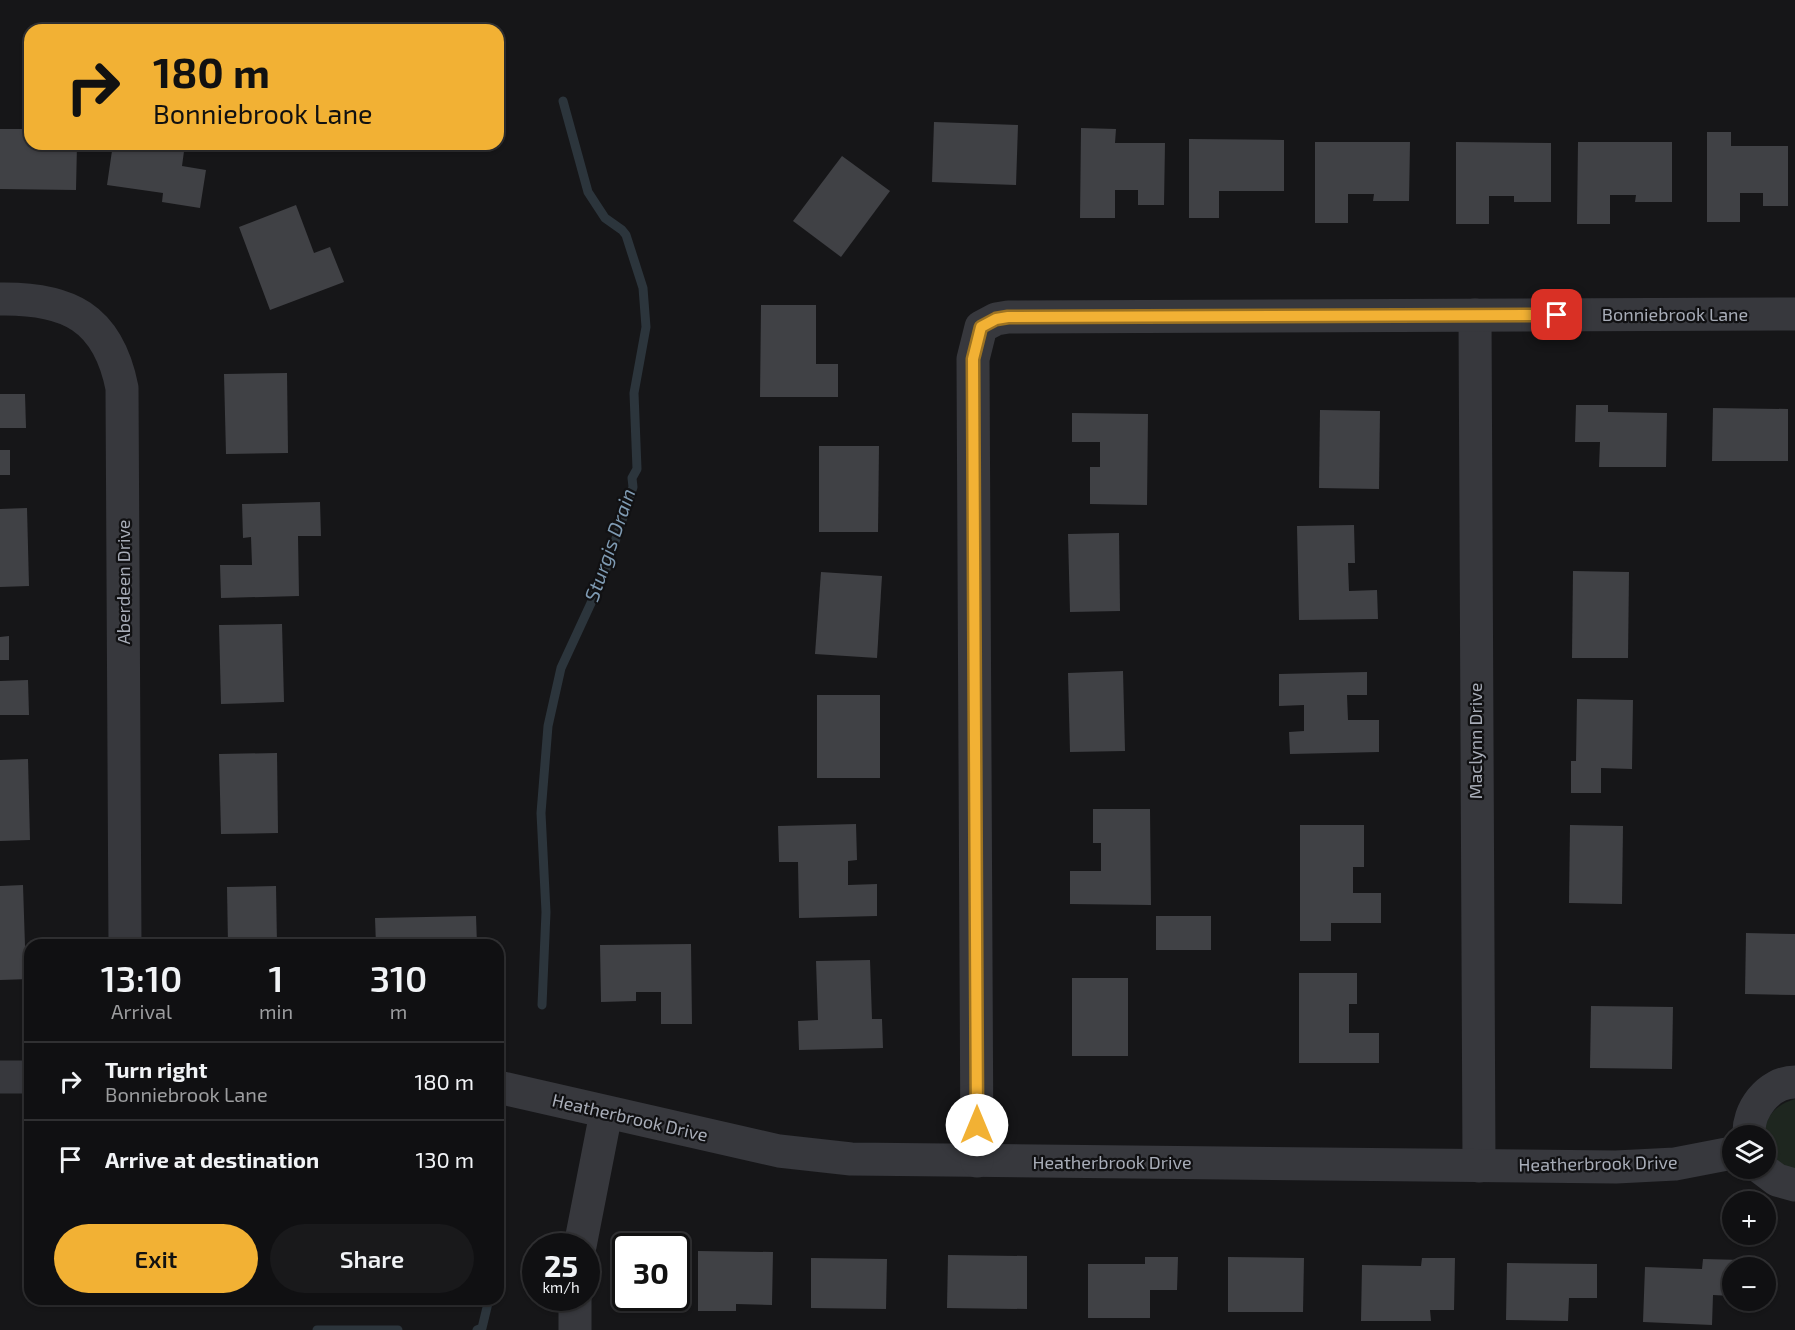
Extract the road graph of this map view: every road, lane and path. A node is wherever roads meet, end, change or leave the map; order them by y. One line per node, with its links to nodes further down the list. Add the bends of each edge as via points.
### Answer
1 (0, 299): 4 (street, Aberdeen Drive, via 50,301 80,316 108,346 122,388)
2 (1795, 314): 3 (street, Bonniebrook Lane)
3 (1475, 315): 12 (street, Bonniebrook Lane, via 1008,317 981,327 973,359); 13 (street, Maclynn Drive)
4 (125, 939)
5 (0, 1077): 6 (street)
6 (24, 1077)
7 (1795, 1082): 10 (street, via 1770,1091 1755,1106)
8 (504, 1088): 9 (street, Heatherbrook Drive)
9 (606, 1113): 12 (street, Heatherbrook Drive, via 819,1157); 16 (street)
10 (1748, 1125)
11 (1722, 1155): 13 (street, Heatherbrook Drive, via 1654,1166)
12 (977, 1161): 13 (street, Heatherbrook Drive)
13 (1479, 1166)
14 (1776, 1179): 15 (street)
15 (1795, 1185)
16 (583, 1233)
17 (575, 1311): 18 (street)
18 (575, 1330)

